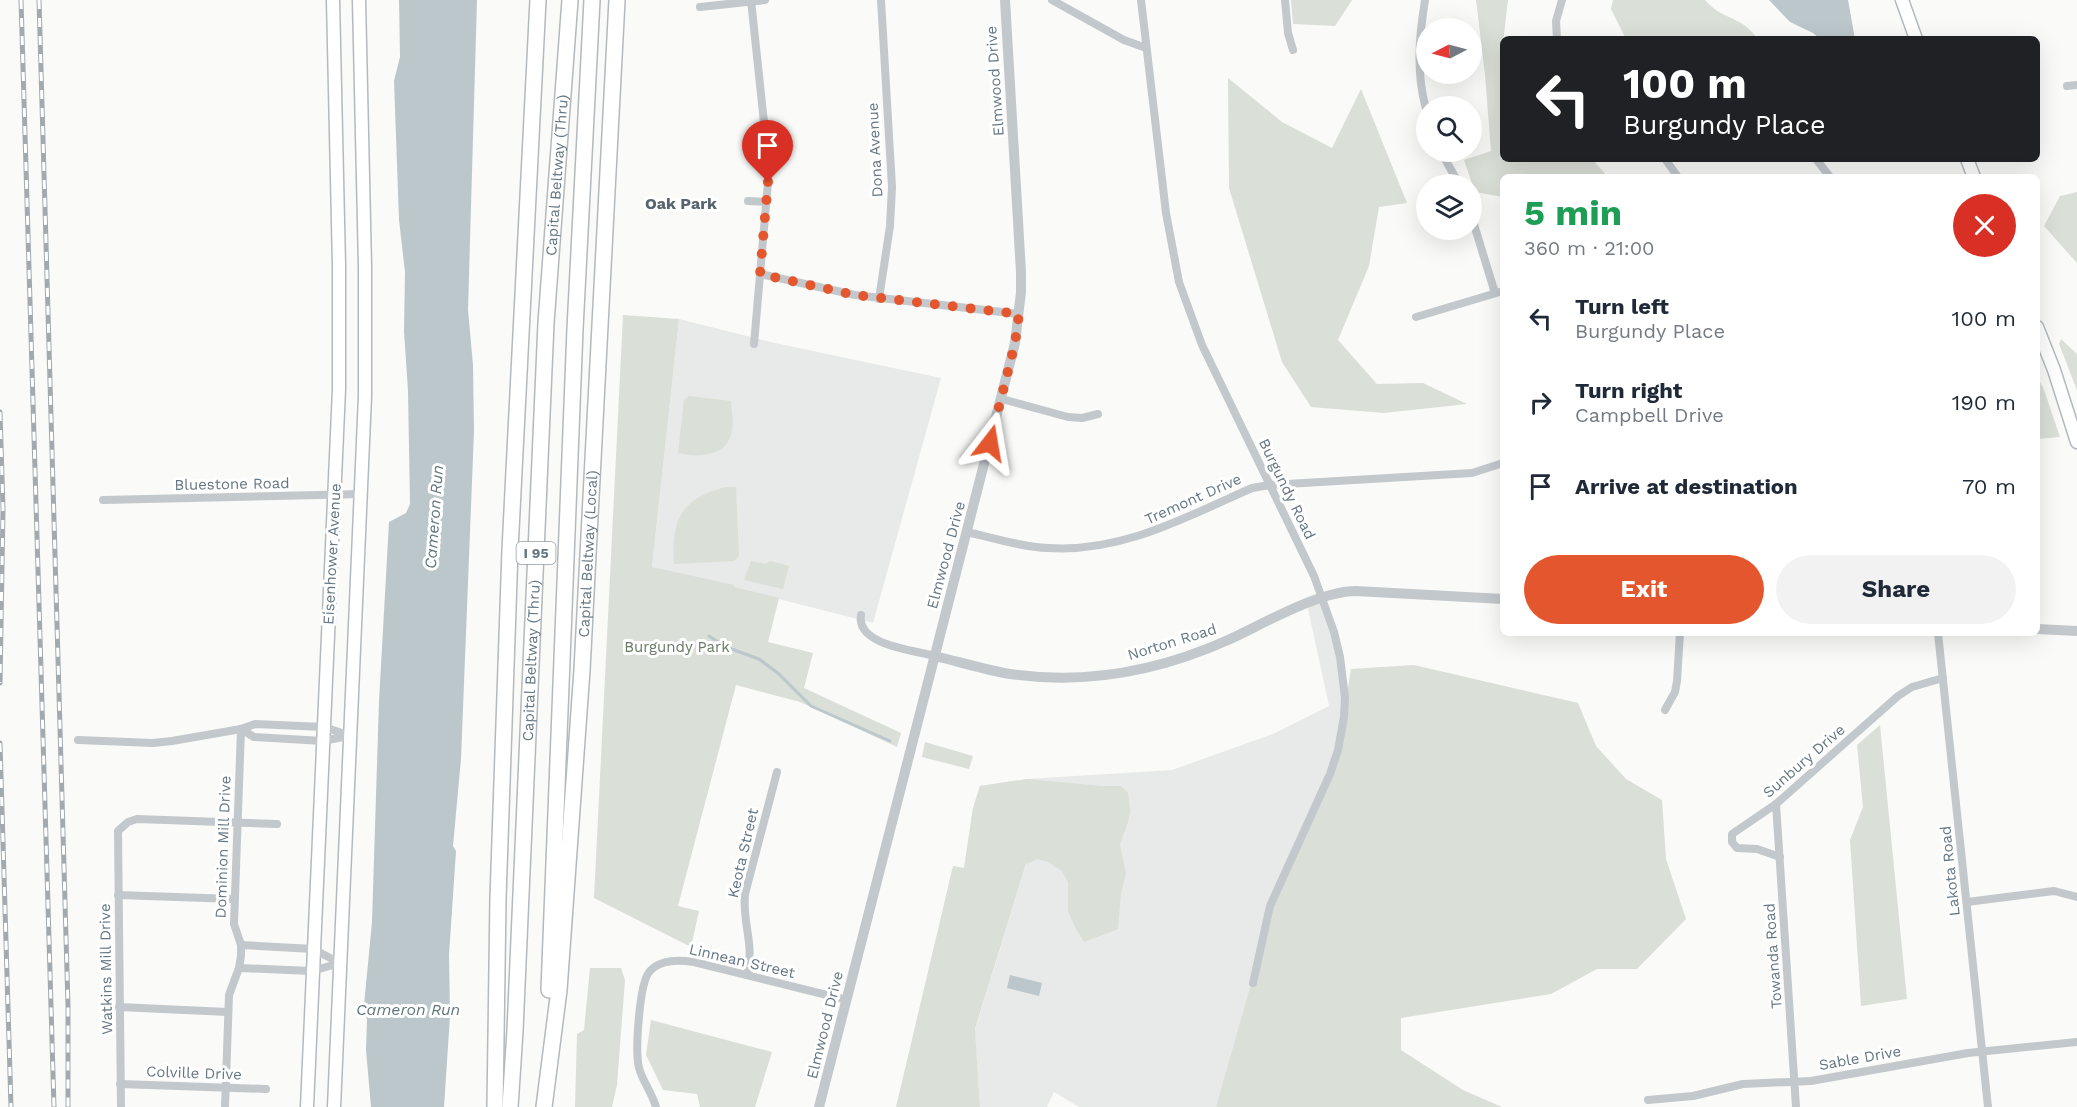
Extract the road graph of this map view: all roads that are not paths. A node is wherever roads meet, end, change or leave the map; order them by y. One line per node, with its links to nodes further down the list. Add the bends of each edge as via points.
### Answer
1 (333, 0): 43 (main road, Eisenhower Avenue, via 339,297)
2 (359, 0): 42 (main road, Eisenhower Avenue, via 366,301)
3 (533, 0): 23 (highway)
4 (538, 0): 23 (highway, I 95)
5 (570, 0): 92 (highway, Capital Beltway (Thru) / I 95, via 546,323)
6 (592, 0): 93 (highway, Capital Beltway (Thru) / I 95)
7 (617, 0): 93 (highway, Capital Beltway (Local) / I 95, via 582,670 559,990)
8 (765, 0): 17 (street)
9 (881, 0): 32 (street, Dona Avenue, via 892,187)
10 (1005, 0): 33 (street, Elmwood Drive, via 1021,273)
11 (1052, 0): 21 (street)
12 (1141, 0): 21 (street, Burgundy Road)
13 (1285, 0): 22 (street)
14 (1425, 0): 24 (street, via 1418,52)
15 (1562, 0): 19 (street)
16 (1902, 0): 20 (main road)
17 (752, 1): 18 (street); 28 (street, via 768,160)
18 (700, 7)
19 (1557, 36)
20 (1915, 36)
21 (1146, 48): 41 (street, Burgundy Road, via 1166,213 1179,282 1202,345)
22 (1293, 50)
23 (535, 82): 91 (highway, I 95, via 510,550)
24 (1424, 96)
25 (1818, 162): 26 (street)
26 (1828, 174)
27 (748, 201): 28 (street)
28 (767, 202): 30 (street)
29 (1480, 240): 31 (street)
30 (760, 274): 32 (street); 36 (street)
31 (1499, 292): 34 (street)
32 (879, 299): 33 (street)
33 (1019, 314): 37 (street, Elmwood Drive)
34 (1416, 317)
35 (2040, 335): 39 (main road)
36 (754, 344)
37 (1002, 399): 38 (street, via 1068,417); 45 (street, Elmwood Drive)
38 (1098, 414)
39 (2077, 442)
40 (1500, 464): 41 (street, Tremont Drive, via 1473,473)
41 (1270, 485): 45 (street, Tremont Drive, via 1252,488 1150,533 1102,546 1046,548); 46 (street, Burgundy Road)
42 (361, 494): 43 (street, Bluestone Road); 58 (main road, Eisenhower Avenue)
43 (335, 495): 44 (street, Bluestone Road); 56 (main road, Eisenhower Avenue)
44 (103, 500)
45 (967, 532): 53 (street, Elmwood Drive)
46 (1322, 598): 47 (street, Norton Road, via 1346,591); 53 (street, Norton Road, via 1196,653 1116,674 1030,676); 76 (street, Burgundy Road, via 1340,657 1344,717 1330,774 1270,906)
47 (1500, 599)
48 (861, 615): 53 (street, Norton Road, via 863,629 871,638)
49 (2040, 629): 50 (street)
50 (2077, 631)
51 (1680, 636): 55 (street, via 1675,692)
52 (1938, 636): 54 (street, Lakota Road)
53 (935, 656): 77 (street, Elmwood Drive)
54 (1943, 678): 62 (street, Sunbury Drive, via 1912,687 1898,696); 69 (street, Lakota Road)
55 (1665, 710)
56 (324, 727): 57 (street, via 255,724); 58 (street); 60 (main road, Eisenhower Avenue)
57 (241, 729): 59 (street, via 153,743); 60 (street, via 254,737); 63 (street, Dominion Mill Drive)
58 (351, 736): 60 (street); 72 (main road, Eisenhower Avenue)
59 (78, 740)
60 (323, 741): 71 (main road, Eisenhower Avenue)
61 (777, 772): 75 (street, Keota Street, via 745,894 751,955)
62 (1776, 804): 65 (street, Towanda Road); 65 (street, Sunbury Drive, via 1736,830 1732,842 1741,850 1757,849)
63 (238, 822): 64 (street); 66 (street, Watkins Mill Drive, via 128,822 118,831); 68 (street, Dominion Mill Drive)
64 (277, 824)
65 (1780, 857): 82 (street, Towanda Road)
66 (118, 894): 68 (street); 78 (street, Watkins Mill Drive)
67 (2077, 897): 69 (street, via 2054,891)
68 (234, 899): 70 (street, Dominion Mill Drive, via 234,924)
69 (1966, 902): 81 (street, Lakota Road)
70 (241, 945): 71 (street); 73 (street, Dominion Mill Drive)
71 (313, 949): 72 (street); 74 (main road, Eisenhower Avenue)
72 (340, 963): 74 (street); 90 (main road, Eisenhower Avenue)
73 (239, 968): 74 (street); 79 (street, Dominion Mill Drive, via 229,995)
74 (312, 972): 89 (main road, Eisenhower Avenue)
75 (747, 975): 77 (street, Linnean Street); 94 (street, Linnean Street, via 694,962 670,961 649,972 643,986 637,1058)
76 (1253, 982)
77 (847, 1000): 95 (street, Elmwood Drive)
78 (120, 1007): 79 (street); 83 (street, Watkins Mill Drive)
79 (228, 1012): 84 (street, Dominion Mill Drive)
80 (2077, 1042): 81 (street, Sable Drive)
81 (1982, 1051): 82 (street, Sable Drive); 97 (street, Lakota Road)
82 (1794, 1081): 86 (street, Sable Drive, via 1743,1084 1693,1096); 96 (street, Towanda Road)
83 (120, 1084): 84 (street, Colville Drive); 87 (street, Watkins Mill Drive)
84 (226, 1087): 85 (street, Colville Drive); 88 (street, Dominion Mill Drive)
85 (266, 1089)
86 (1648, 1100)
87 (121, 1107)
88 (225, 1107)
89 (307, 1107)
90 (334, 1107)
91 (495, 1107)
92 (510, 1107)
93 (544, 1107)
94 (656, 1107)
95 (819, 1107)
96 (1796, 1107)
97 (1988, 1107)

